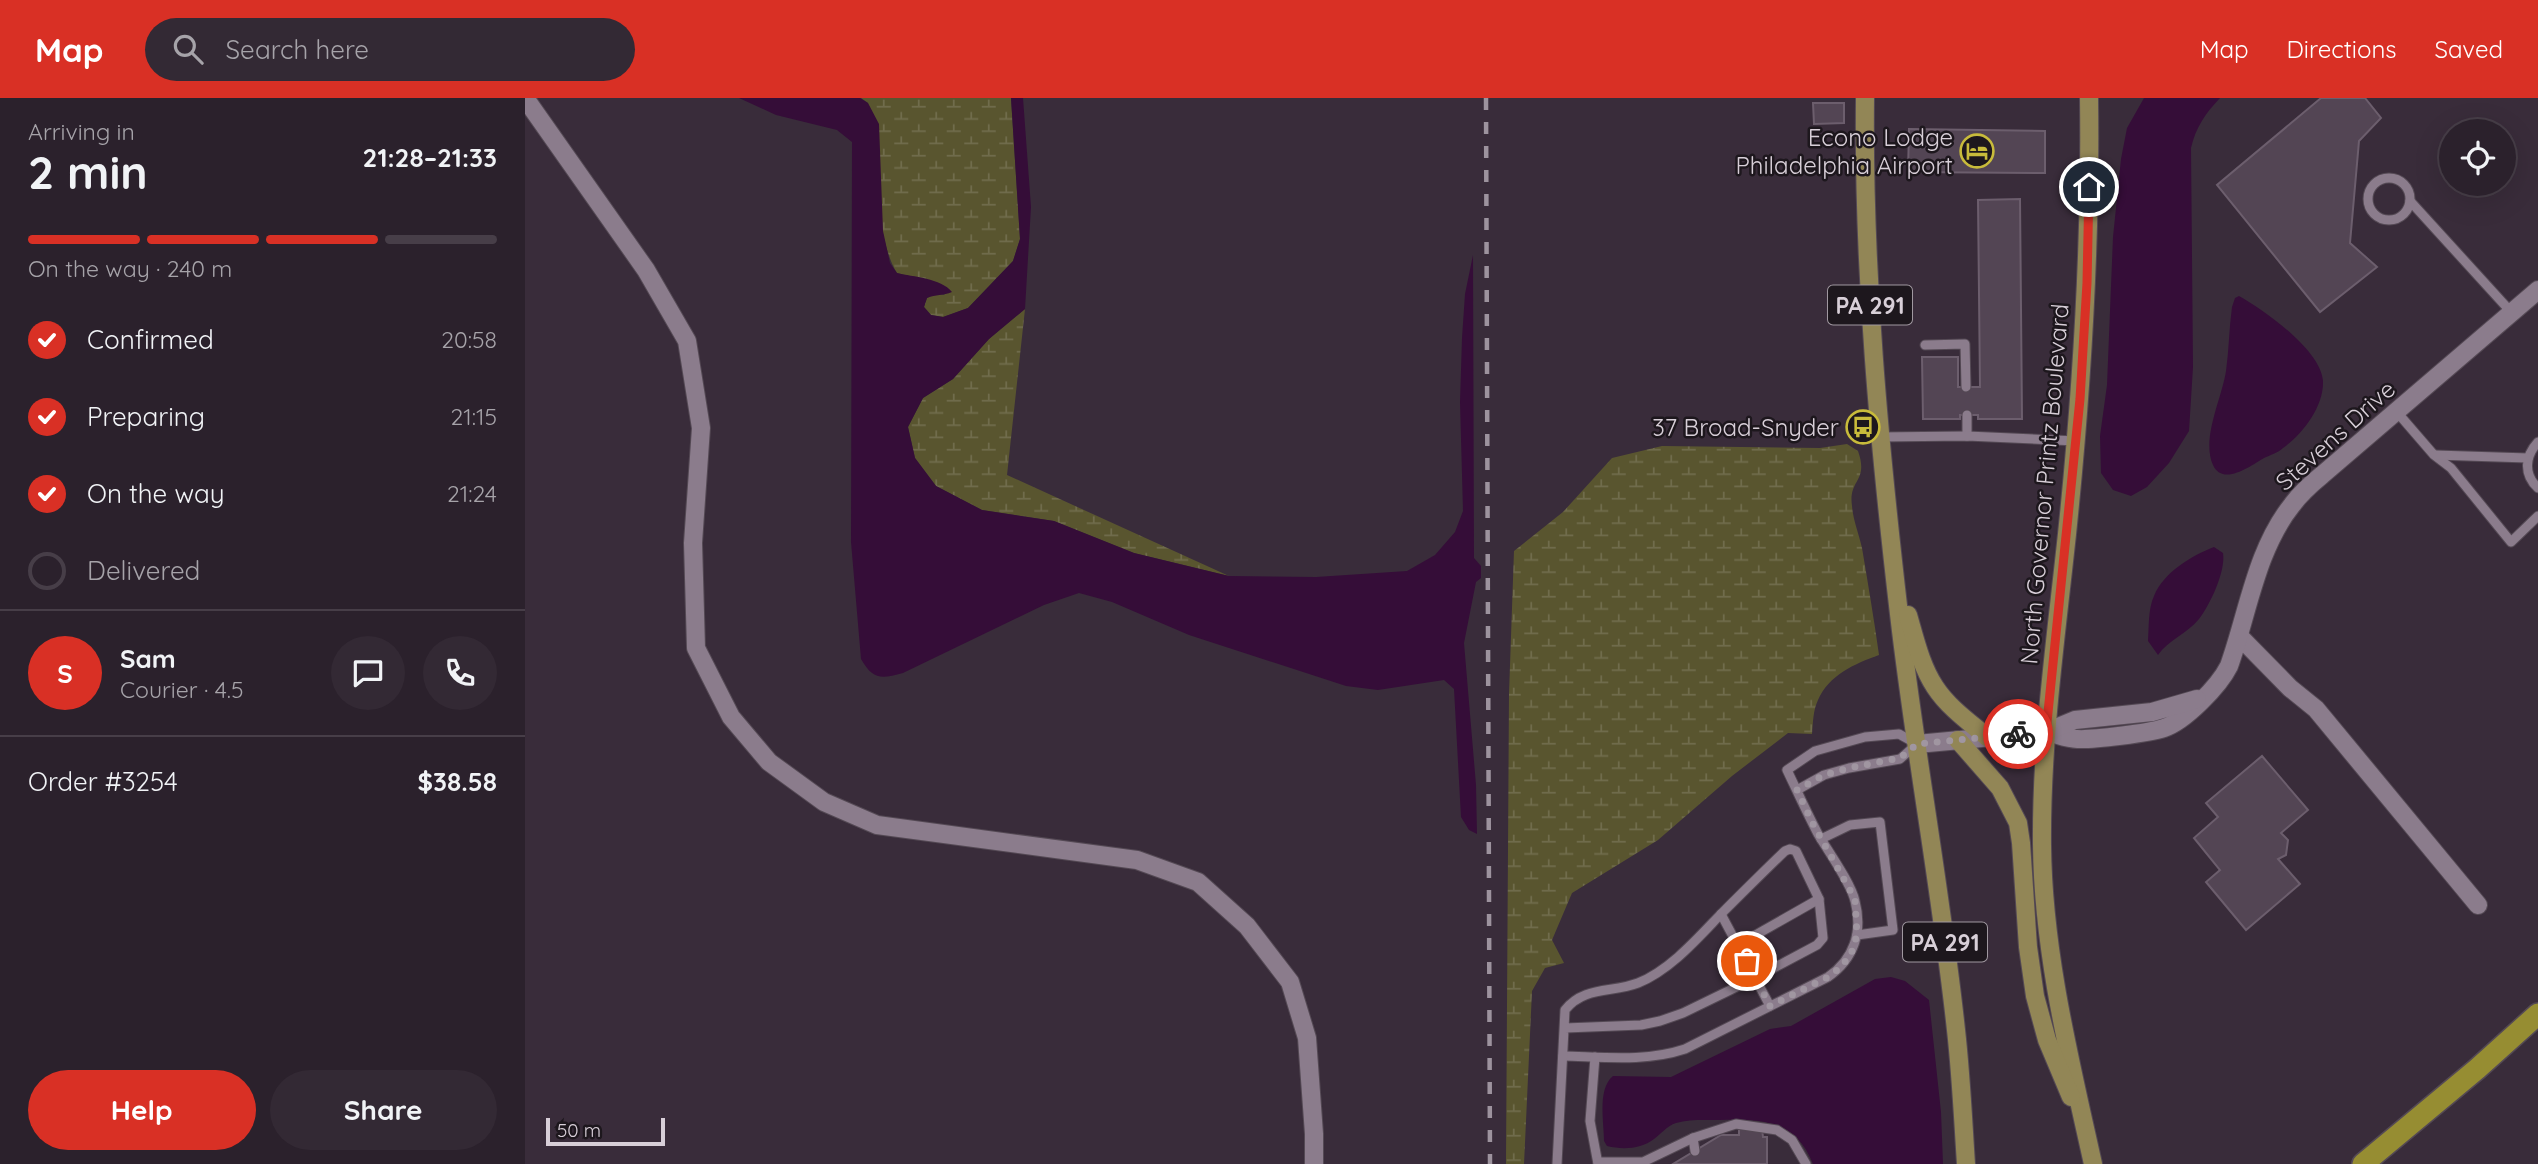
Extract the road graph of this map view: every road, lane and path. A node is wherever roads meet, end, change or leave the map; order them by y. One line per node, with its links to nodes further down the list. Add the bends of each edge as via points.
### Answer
1 (525, 98): 43 (street, via 646,270 687,341 701,428 693,543 696,648 731,717 769,762 824,802 877,825 1137,860 1198,882 1247,926 1290,982 1307,1038)
2 (1865, 98): 12 (main road, PA 291, via 1868,264)
3 (2089, 98): 13 (main road, North Governor Printz Boulevard, via 2087,283)
4 (2410, 201): 4 (lane, via 2407,188 2390,178 2372,186 2368,199 2378,218 2391,221 2405,214); 6 (lane)
5 (2538, 290): 6 (street, Stevens Drive)
6 (2512, 313): 9 (street, Stevens Drive)
7 (1925, 345): 8 (lane, via 1965,344)
8 (1966, 387)
9 (2396, 411): 15 (lane); 20 (street, Stevens Drive, via 2291,506 2263,562)
10 (1967, 415): 11 (lane)
11 (1967, 436): 12 (lane); 13 (lane)
12 (1879, 437): 19 (main road, PA 291)
13 (2076, 441): 21 (main road, North Governor Printz Boulevard)
14 (2538, 442): 16 (lane)
15 (2434, 455): 16 (lane); 18 (lane, via 2451,468 2511,542)
16 (2528, 458): 17 (lane, via 2529,478)
17 (2538, 488)
18 (2538, 516)
19 (1895, 571): 22 (main road, via 1929,677 1945,700); 24 (main road, PA 291)
20 (2239, 636): 21 (street, Stevens Drive, via 2225,674 2207,696 2172,724 2155,731 2077,739); 28 (street, via 2316,709)
21 (2046, 732): 22 (street, Stevens Drive); 38 (main road, North Governor Printz Boulevard, via 2043,875 2059,1003)
22 (1987, 737): 23 (street, Stevens Drive)
23 (1958, 740): 24 (street, Stevens Drive); 38 (main road, via 1994,778 2018,823 2035,996 2047,1040)
24 (1917, 744): 25 (lane, via 1900,758 1824,775); 25 (lane, via 1899,734 1865,737 1815,751 1787,770); 46 (main road, PA 291, via 1957,1031)
25 (1797, 790): 26 (lane)
26 (1821, 839): 30 (lane, via 1855,899); 30 (lane, via 1850,825 1880,822 1893,930)
27 (1819, 898): 29 (lane, via 1796,852 1790,849); 31 (lane); 32 (lane, via 1823,938)
28 (2478, 905)
29 (1721, 914): 31 (lane); 35 (lane, via 1655,973 1637,983 1573,1000 1565,1010)
30 (1857, 935): 33 (lane, via 1841,967)
31 (1738, 945): 32 (lane)
32 (1755, 978): 33 (lane); 35 (lane, via 1660,1021)
33 (1770, 1006): 37 (lane, via 1670,1054)
34 (2538, 1014): 48 (highway)
35 (1565, 1028): 36 (lane)
36 (1563, 1056): 37 (lane); 44 (lane)
37 (1595, 1057): 41 (lane, via 1590,1121)
38 (2087, 1137): 47 (main road, North Governor Printz Boulevard)
39 (1693, 1138): 40 (lane); 42 (lane); 45 (lane, via 1736,1124 1777,1130 1791,1140)
40 (1695, 1151)
41 (1598, 1163): 42 (lane)
42 (1645, 1163)
43 (1314, 1164)
44 (1557, 1164)
45 (1805, 1164)
46 (1966, 1164)
47 (2094, 1164)
48 (2363, 1164)

